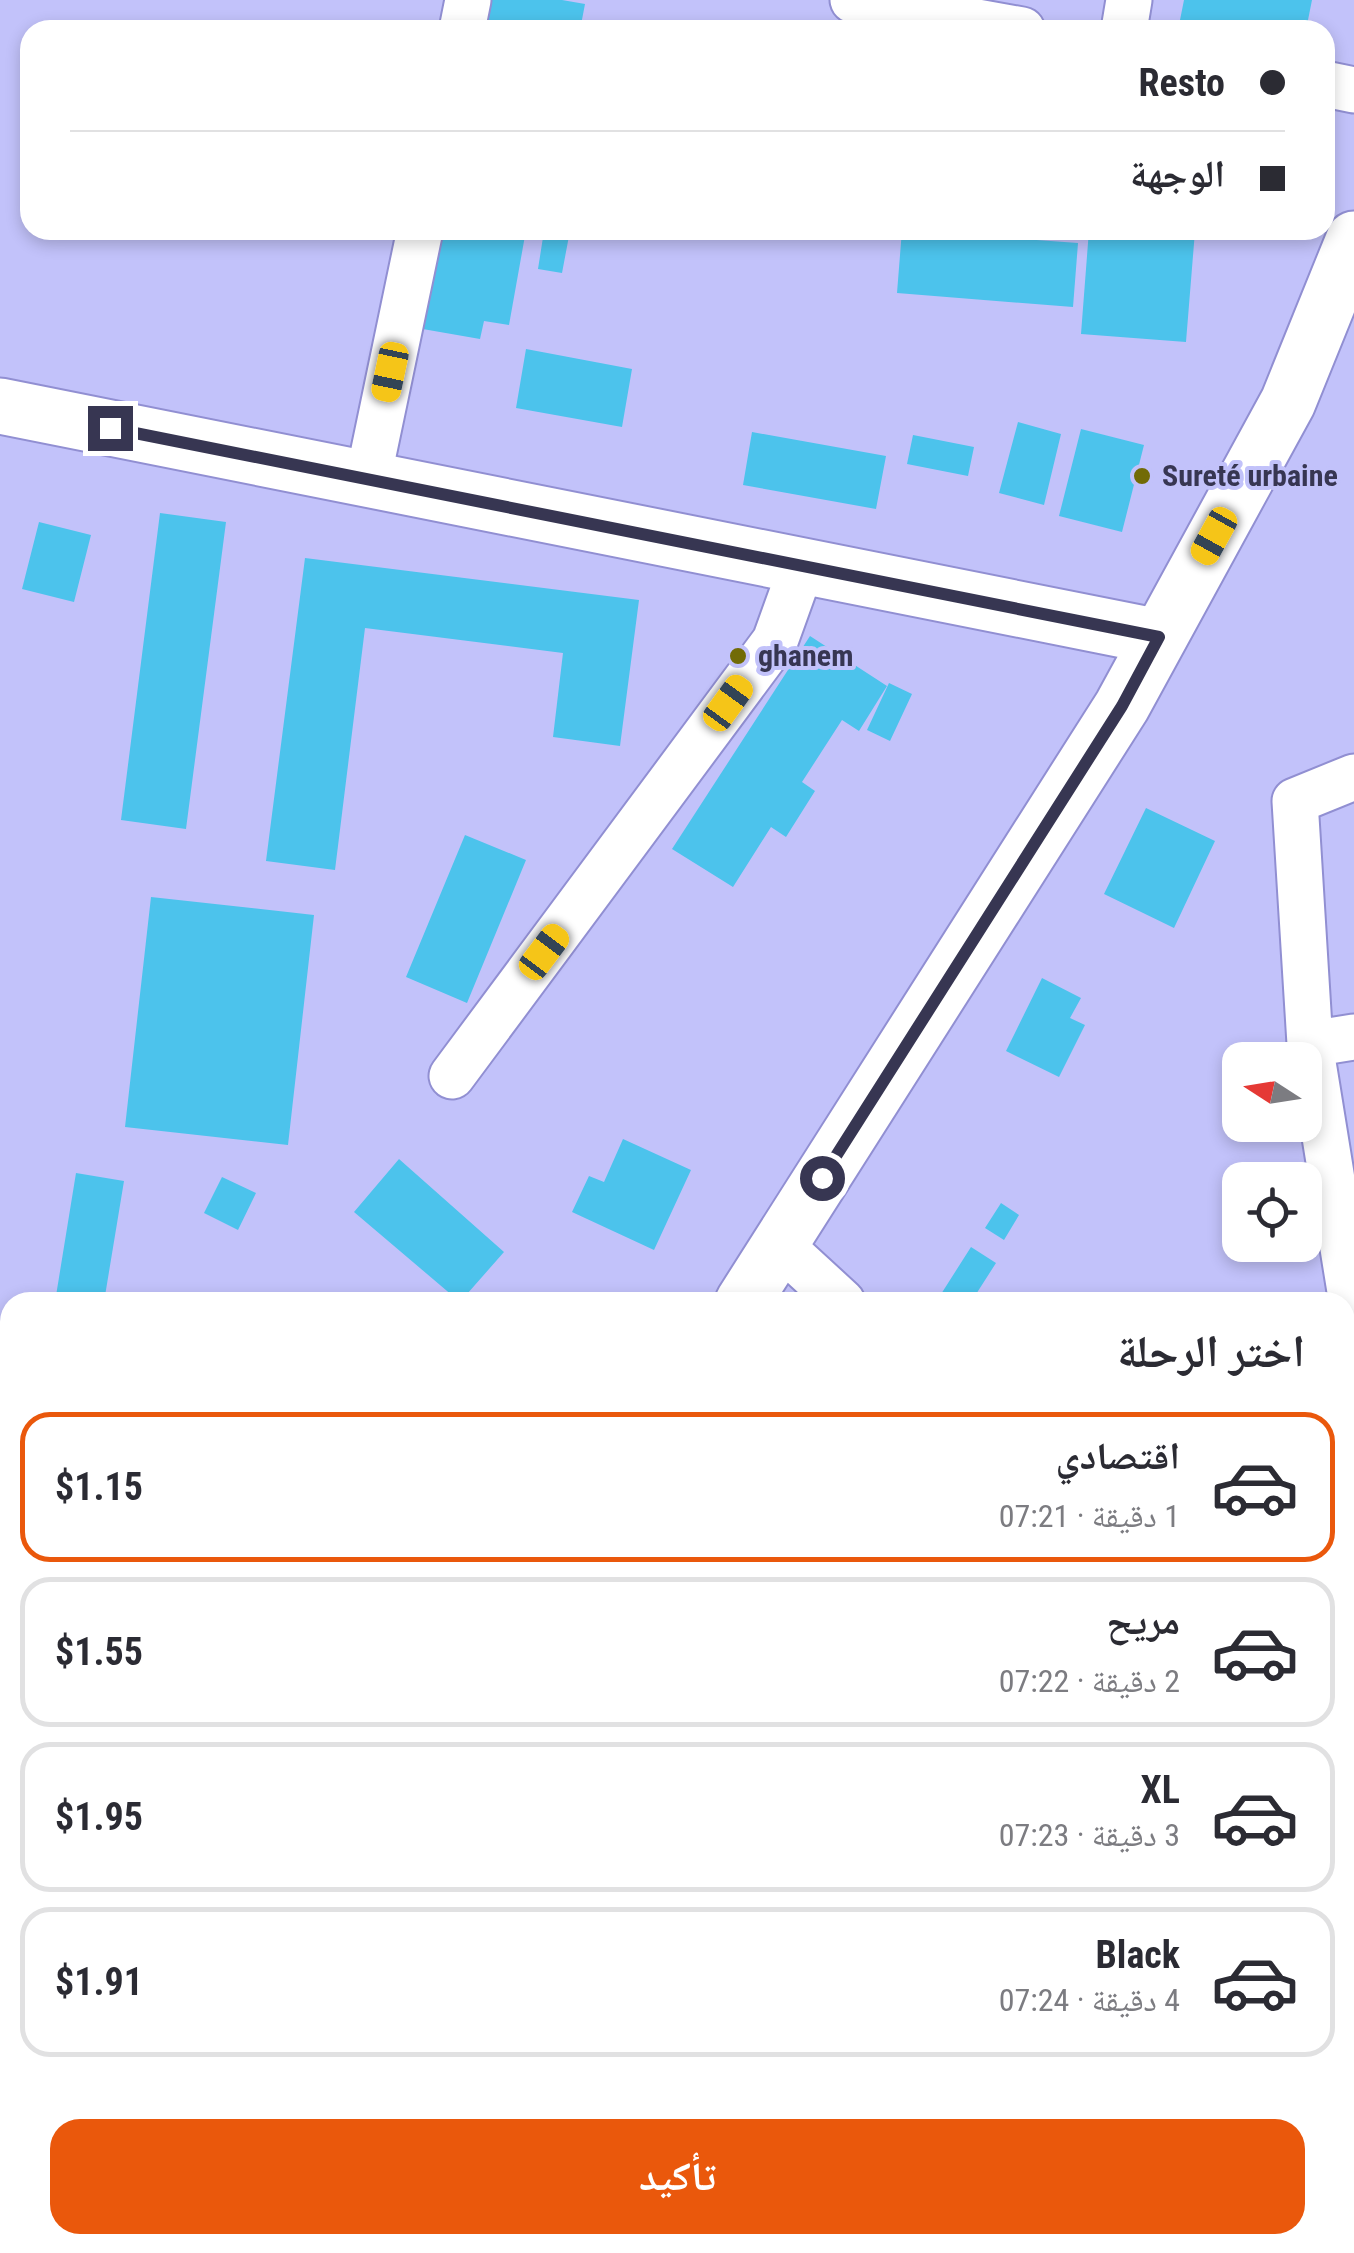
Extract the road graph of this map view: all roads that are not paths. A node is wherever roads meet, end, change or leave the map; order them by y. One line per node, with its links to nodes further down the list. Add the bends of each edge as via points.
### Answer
1 (853, 0): 2 (street)
2 (966, 20)
3 (1354, 239): 8 (main road, via 1288,402)
4 (418, 240): 6 (street)
5 (0, 406): 6 (main road)
6 (368, 479): 7 (main road)
7 (802, 566): 8 (main road); 13 (street, via 775,641)
8 (1159, 637): 15 (main road, via 1122,706)
9 (1354, 778): 11 (street, via 1296,801)
10 (1354, 1036): 12 (street)
11 (1310, 1042)
12 (1321, 1042)
13 (452, 1076)
14 (1322, 1118): 18 (street)
15 (780, 1245): 16 (main road); 17 (street)
16 (749, 1292)
17 (831, 1292)
18 (1350, 1292)

